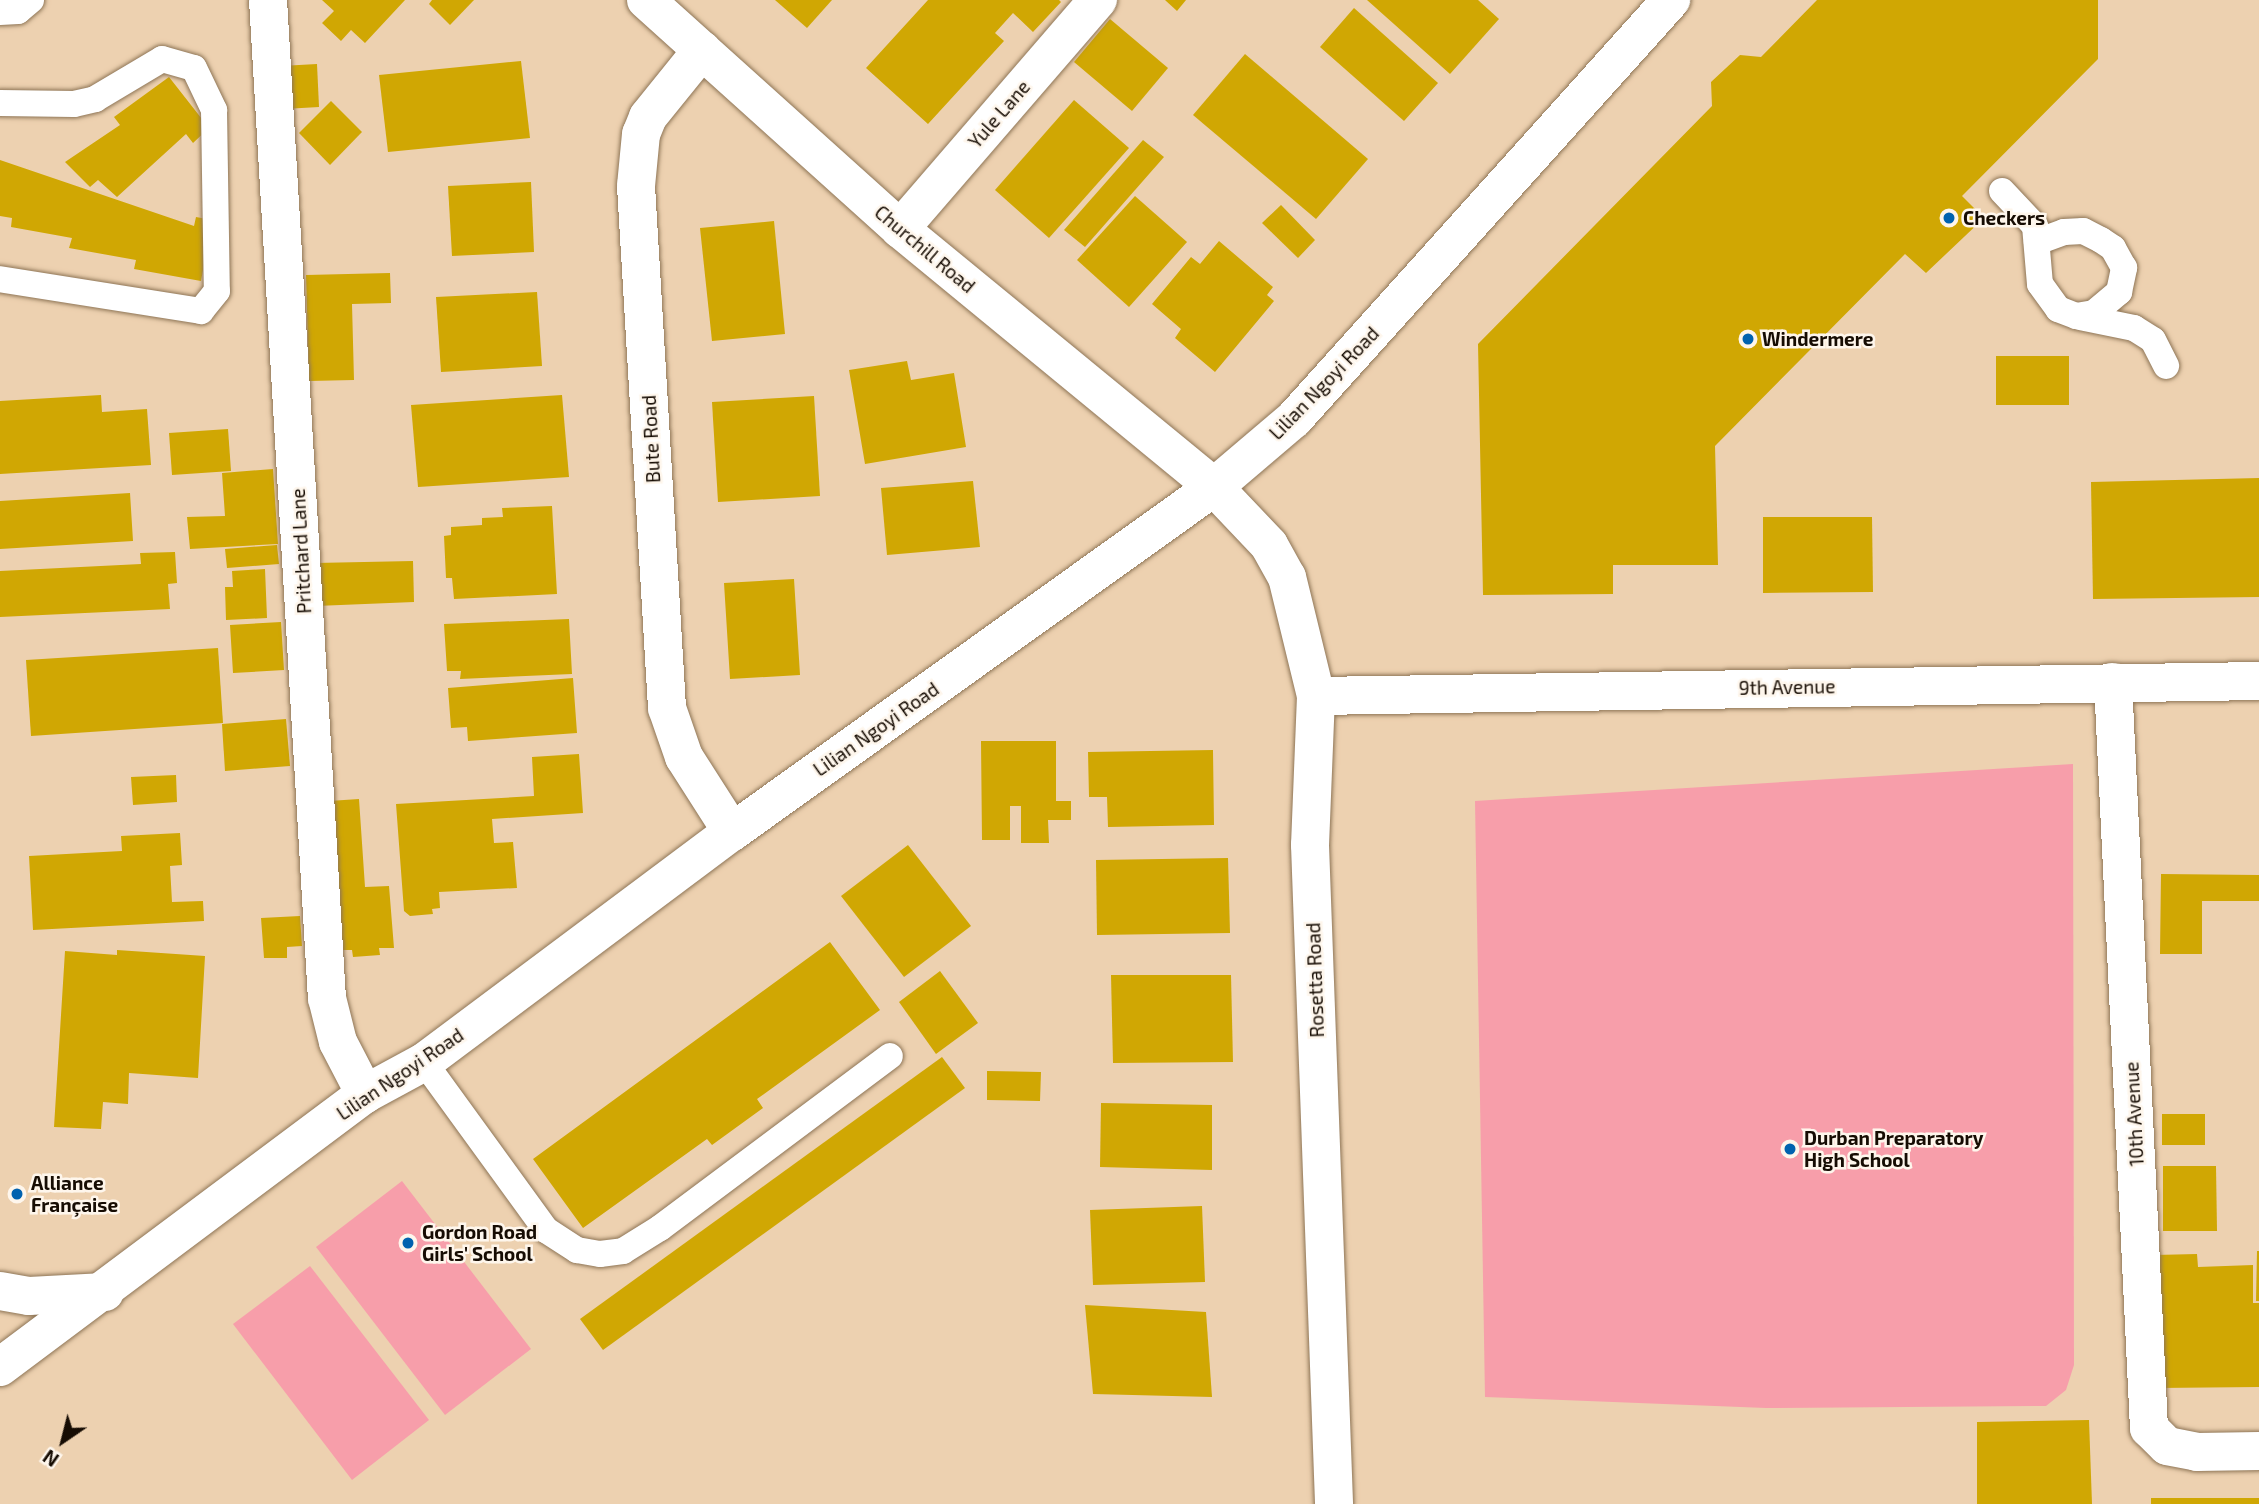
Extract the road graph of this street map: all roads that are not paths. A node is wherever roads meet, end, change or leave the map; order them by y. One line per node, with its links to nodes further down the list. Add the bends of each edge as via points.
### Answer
1 (32, 0): 6 (lane, via 18,11)
2 (268, 0): 22 (street, Pritchard Lane, via 327,998 338,1042)
3 (646, 0): 7 (street, Churchill Road)
4 (1098, 0): 10 (street, Yule Lane)
5 (1671, 0): 15 (street, Lilian Ngoyi Road, via 1294,419)
6 (0, 12)
7 (702, 50): 10 (street, Churchill Road); 19 (street, Bute Road, via 648,117 635,167 667,708 684,757)
8 (0, 103): 12 (lane, via 74,104 95,99 162,59 194,68 214,110 217,290 201,311)
9 (2002, 191): 11 (lane, via 2035,226)
10 (900, 229): 15 (street, Churchill Road)
11 (2037, 242): 13 (lane, via 2037,271 2046,296 2058,309); 13 (lane, via 2083,231 2113,248 2124,268 2119,292 2094,313)
12 (0, 279)
13 (2076, 316): 14 (lane, via 2134,328 2153,340)
14 (2166, 366)
15 (1214, 487): 18 (street, Rosetta Road, via 1269,545 1287,577); 19 (street, Lilian Ngoyi Road)
16 (2259, 681): 17 (street, 9th Avenue)
17 (2113, 682): 18 (street, 9th Avenue); 26 (street, 10th Avenue, via 2149,1428 2167,1446 2197,1452)
18 (1316, 696): 27 (street, Rosetta Road, via 1310,845)
19 (732, 832): 21 (street, Lilian Ngoyi Road)
20 (890, 1056): 21 (lane, via 660,1228 622,1251 600,1254 577,1250 546,1230)
21 (424, 1062): 22 (street, Lilian Ngoyi Road)
22 (365, 1094): 24 (street, Lilian Ngoyi Road)
23 (0, 1291): 24 (street, via 29,1296)
24 (105, 1292): 25 (street, Lilian Ngoyi Road)
25 (0, 1367)
26 (2259, 1451)
27 (1334, 1504)

